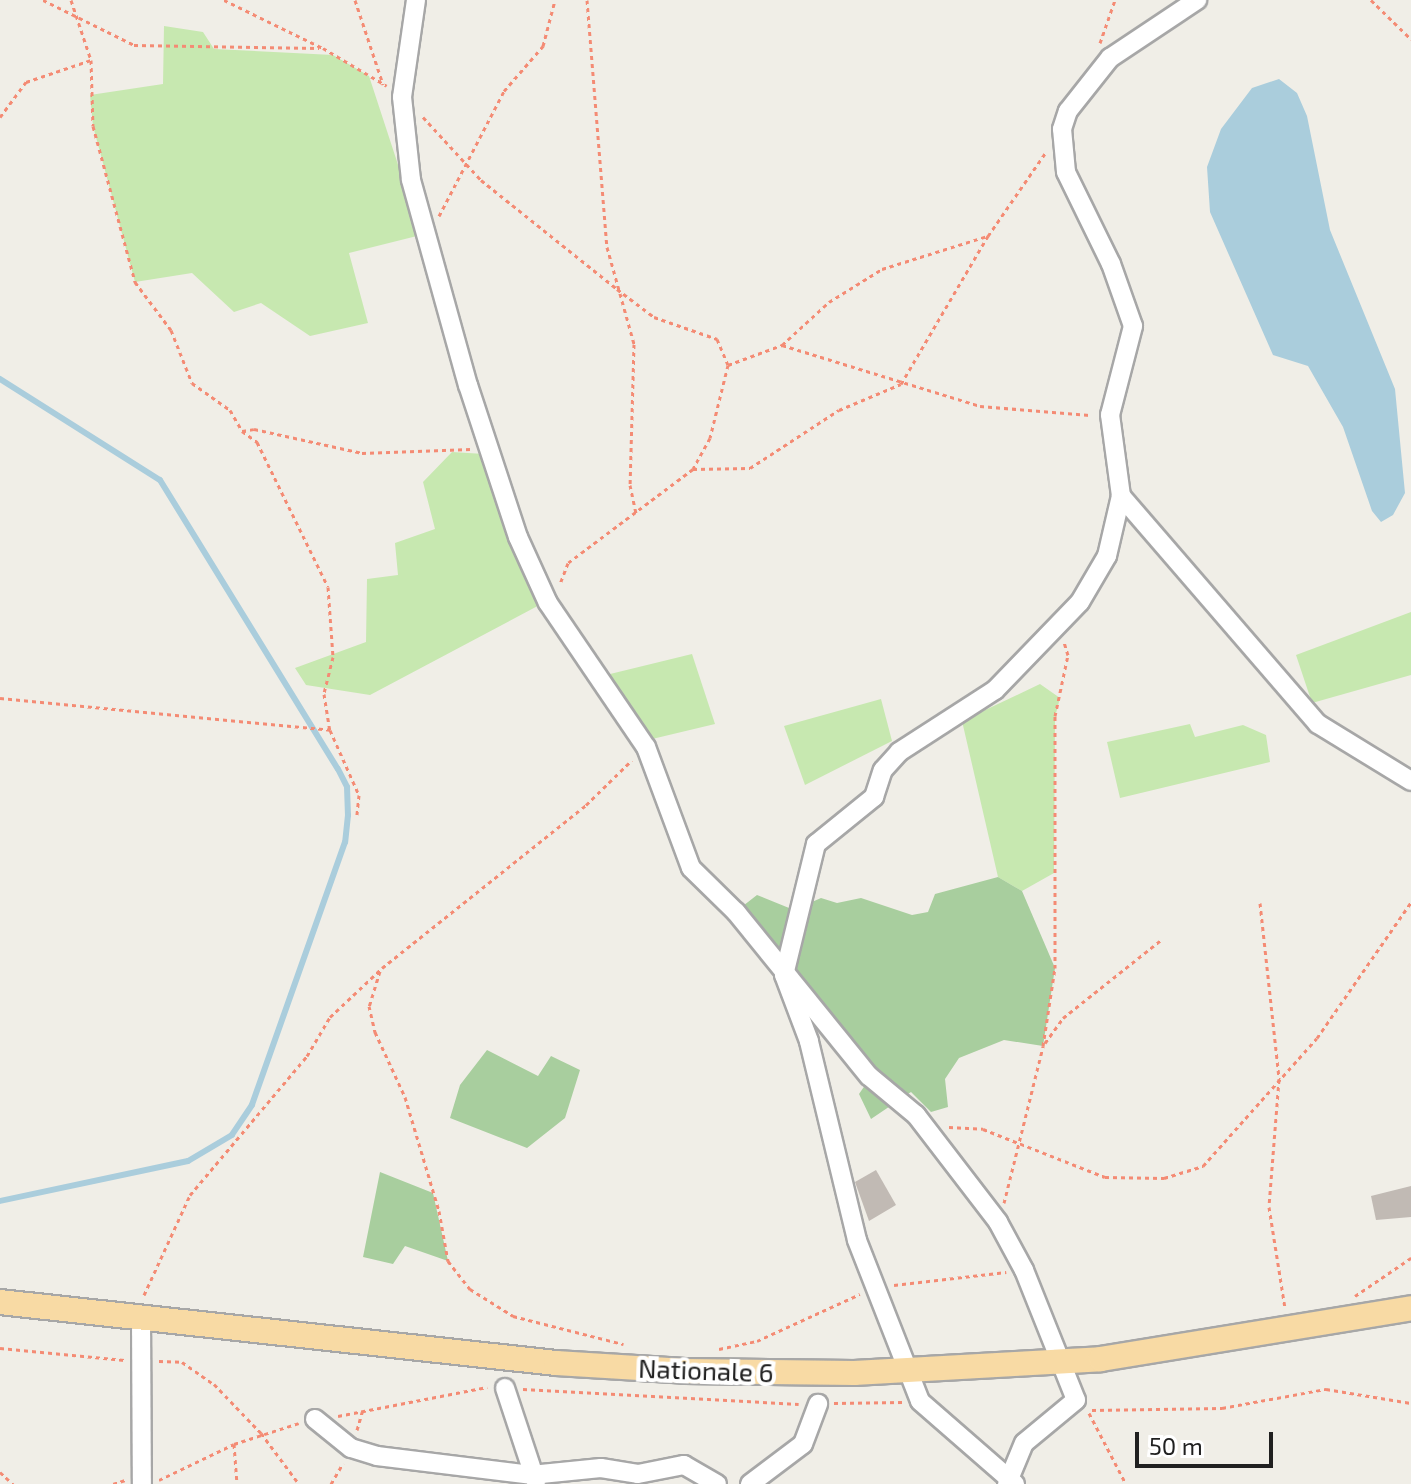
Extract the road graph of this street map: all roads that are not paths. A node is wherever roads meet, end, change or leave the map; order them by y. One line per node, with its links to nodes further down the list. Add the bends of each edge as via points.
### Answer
1 (416, 0): 5 (street, via 395,98 428,241 488,449 551,608 646,747 691,868 736,912)
2 (1197, 0): 3 (street, via 1110,58 1068,111 1062,129 1066,172 1111,264 1133,326 1110,415)
3 (1121, 496): 4 (street, via 1318,724); 5 (street, via 1107,556 1059,627 982,701 899,752 883,770 874,797 816,844)
4 (1411, 781)
5 (784, 975): 9 (street, via 869,1076 916,1115 998,1222); 10 (street, via 809,1041 857,1240)
6 (0, 1302): 8 (main road, Nationale 6)
7 (1411, 1308): 9 (main road, Nationale 6)
8 (141, 1317): 10 (main road, Nationale 6, via 556,1363 685,1371); 16 (street)
9 (1064, 1363): 10 (main road, Nationale 6); 15 (street, via 1076,1400 1024,1443)
10 (910, 1372): 15 (street, via 920,1401)
11 (505, 1388): 14 (street)
12 (818, 1404): 18 (street, via 803,1444)
13 (315, 1419): 14 (street, via 351,1448 377,1456)
14 (534, 1480): 17 (street, via 601,1468 638,1474 684,1465)
15 (1010, 1480)
16 (142, 1484)
17 (717, 1484)
18 (750, 1484)

